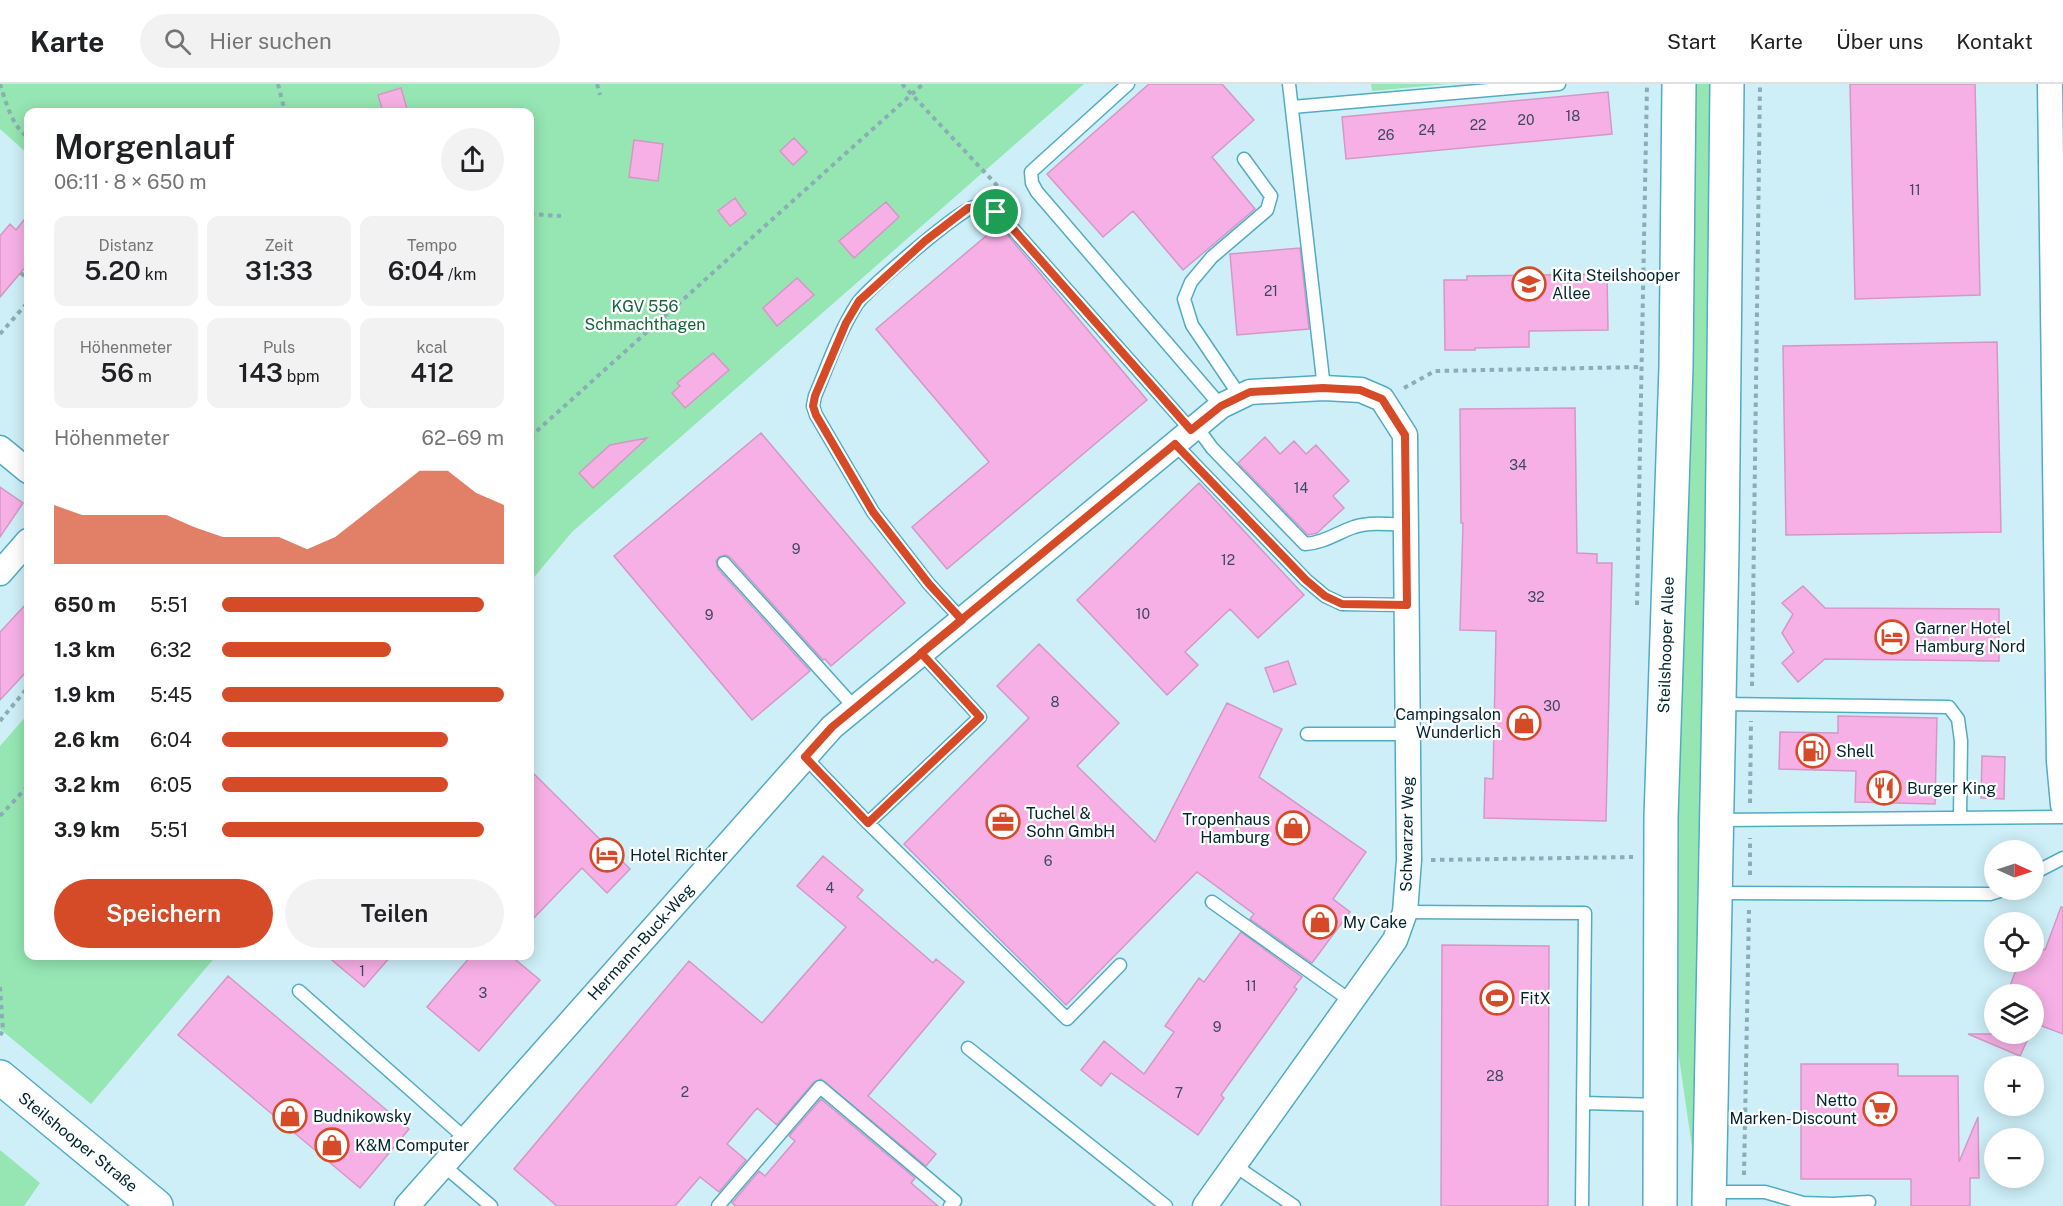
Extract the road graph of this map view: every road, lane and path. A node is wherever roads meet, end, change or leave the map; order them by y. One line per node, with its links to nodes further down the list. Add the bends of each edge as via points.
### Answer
1 (0, 84): 17 (path, via 9,111)
2 (278, 84): 16 (path)
3 (597, 84): 14 (path)
4 (902, 84): 13 (path)
5 (924, 84): 13 (path)
6 (1128, 84): 31 (lane, via 1031,172 1032,183)
7 (1289, 84): 15 (lane)
8 (1559, 84): 15 (lane)
9 (1679, 84): 76 (main road, Steilshooper Allee, via 1676,367 1661,817)
10 (1727, 84): 44 (main road)
11 (1761, 84): 45 (path)
12 (2050, 84): 27 (street)
13 (912, 94): 32 (path)
14 (600, 95)
15 (1292, 107): 29 (lane)
16 (284, 108)
17 (24, 135)
18 (1244, 159): 31 (lane, via 1271,196 1267,210 1212,256 1191,282 1184,299 1192,325)
19 (534, 214): 20 (path)
20 (561, 216)
21 (21, 273): 22 (path)
22 (24, 276)
23 (24, 307): 25 (path)
24 (0, 323): 25 (path)
25 (5, 328): 26 (path)
26 (0, 334)
27 (2058, 341): 52 (street, via 2059,761)
28 (1642, 367): 30 (path, via 1435,371)
29 (1323, 388): 30 (street, Hermann-Buck-Weg, via 1360,390); 31 (street, Hermann-Buck-Weg, via 1250,392)
30 (1382, 399): 36 (street, Schwarzer Weg, via 1405,435)
31 (1231, 401): 33 (street, Hermann-Buck-Weg)
32 (534, 433)
33 (1188, 433): 36 (lane, via 1212,448 1305,544 1316,544 1366,524); 40 (lane, via 1298,572 1325,596 1342,604); 41 (street, Hermann-Buck-Weg); 41 (lane, via 1090,314 996,212 968,208 925,241 859,301 841,334 813,406 873,512)
34 (0, 448): 35 (street)
35 (24, 468)
36 (1406, 525): 40 (street, Schwarzer Weg)
37 (24, 546): 39 (street)
38 (724, 563): 46 (lane)
39 (0, 573)
40 (1407, 605): 49 (street, Schwarzer Weg)
41 (962, 620): 42 (street, Hermann-Buck-Weg)
42 (921, 653): 46 (street, Hermann-Buck-Weg); 58 (lane, via 980,717)
43 (24, 692): 47 (path)
44 (1719, 704): 45 (lane); 56 (main road)
45 (1752, 704): 54 (lane, via 1950,707 1958,719 1961,741); 57 (path)
46 (855, 708): 50 (street, Hermann-Buck-Weg)
47 (0, 722)
48 (1307, 734): 49 (lane)
49 (1408, 734): 61 (street, Schwarzer Weg)
50 (805, 757): 58 (lane); 77 (street, Hermann-Buck-Weg)
51 (24, 790): 53 (path)
52 (2063, 805)
53 (0, 816)
54 (1959, 818): 55 (lane); 57 (lane)
55 (2063, 818)
56 (1717, 820): 57 (lane); 63 (main road)
57 (1750, 820): 64 (path)
58 (868, 823): 68 (lane, via 1067,1019)
59 (1636, 857): 61 (path)
60 (2063, 858): 62 (lane)
61 (1409, 860): 67 (street, Schwarzer Weg)
62 (2044, 868)
63 (1716, 893): 64 (lane); 81 (main road)
64 (1750, 893): 65 (lane); 80 (path)
65 (1984, 894)
66 (1212, 902): 71 (lane)
67 (1405, 912): 71 (street, Schwarzer Weg, via 1395,940); 75 (lane, via 1585,913)
68 (1120, 965)
69 (0, 987): 72 (path)
70 (299, 991): 77 (lane)
71 (1351, 1002): 79 (street, Schwarzer Weg)
72 (0, 1035)
73 (968, 1048): 89 (lane)
74 (0, 1077): 85 (main road, Steilshooper Straße)
75 (1583, 1103): 76 (lane); 92 (lane)
76 (1660, 1105): 93 (main road, Steilshooper Allee)
77 (466, 1140): 78 (street, Hermann-Buck-Weg)
78 (443, 1165): 86 (street, Hermann-Buck-Weg); 87 (lane)
79 (1234, 1165): 90 (street, Schwarzer Weg); 91 (lane)
80 (1743, 1192): 81 (lane); 82 (lane, via 1765,1192)
81 (1709, 1199)
82 (1778, 1201): 83 (lane)
83 (1869, 1202)
84 (957, 1204): 88 (lane, via 820,1087)
85 (156, 1206)
86 (407, 1206)
87 (491, 1206)
88 (718, 1206)
89 (1166, 1206)
90 (1205, 1206)
91 (1294, 1206)
92 (1582, 1206)
93 (1660, 1206)

